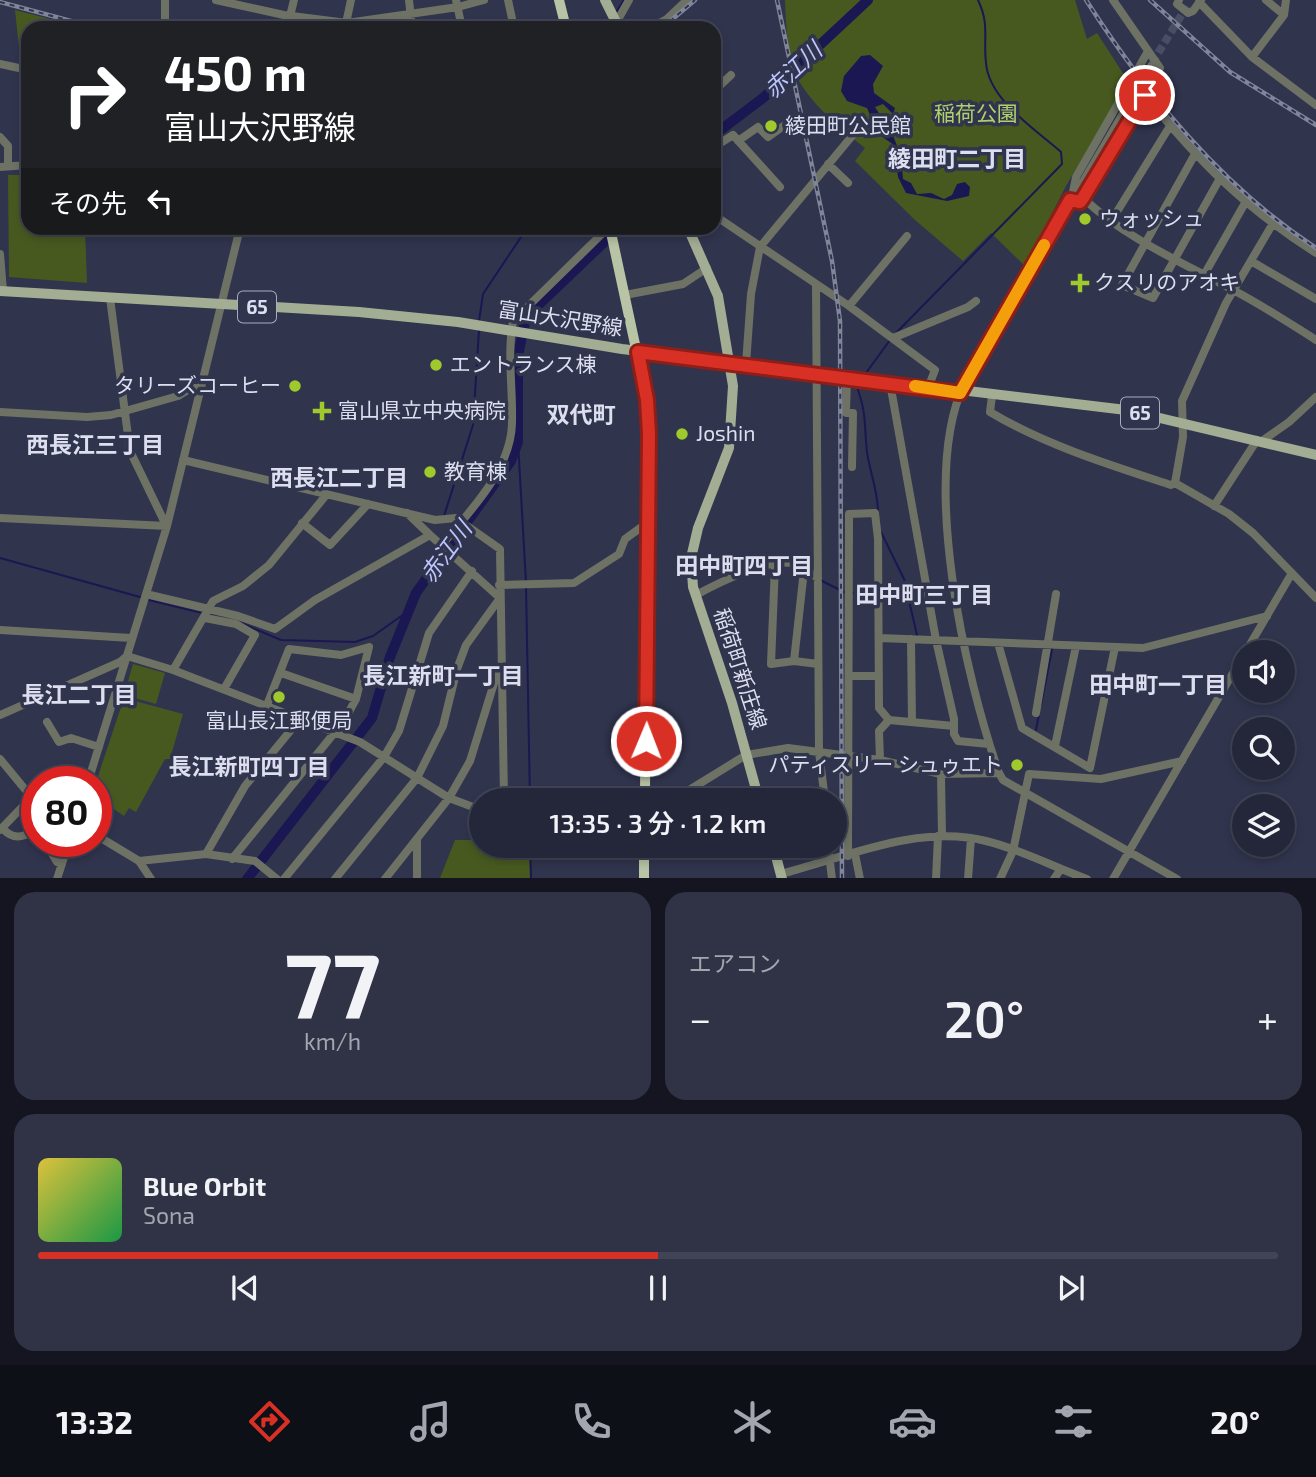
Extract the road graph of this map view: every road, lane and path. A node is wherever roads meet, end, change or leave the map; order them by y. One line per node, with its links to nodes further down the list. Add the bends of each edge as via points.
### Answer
1 (165, 0): 21 (street)
2 (294, 0): 18 (street)
3 (351, 0): 24 (street)
4 (409, 0): 17 (street)
5 (484, 0): 16 (street)
6 (508, 0): 28 (street)
7 (559, 0): 29 (highway)
8 (605, 0): 30 (main road)
9 (629, 0): 31 (street)
10 (687, 0): 32 (street)
11 (1113, 0): 33 (street)
12 (1266, 0): 19 (street)
13 (1286, 0): 19 (street)
14 (222, 1): 18 (street)
15 (1191, 2): 34 (street)
16 (457, 4): 17 (street)
17 (411, 14): 20 (street); 27 (street)
18 (290, 15): 22 (street); 23 (street)
19 (1284, 15): 34 (street)
20 (388, 17): 25 (street); 26 (street)
21 (165, 21)
22 (289, 21)
23 (321, 21)
24 (347, 21)
25 (369, 21)
26 (387, 21)
27 (412, 21)
28 (512, 21)
29 (564, 21)
30 (615, 21)
31 (619, 21)
32 (667, 21)
33 (1147, 53): 40 (street, via 1160,68); 54 (street, via 1076,177)
34 (1252, 57): 41 (street)
35 (0, 64): 37 (street)
36 (1151, 66): 54 (street)
37 (21, 68)
38 (732, 75): 39 (street)
39 (721, 85)
40 (1145, 95): 43 (street); 55 (street)
41 (1316, 105)
42 (795, 118): 46 (street, via 768,137 758,127)
43 (1170, 126): 48 (street); 58 (street)
44 (852, 136): 49 (street)
45 (0, 137): 50 (street, via 8,146)
46 (738, 141): 47 (street, via 733,135); 53 (street)
47 (721, 143)
48 (1195, 154): 51 (street); 65 (street)
49 (828, 164): 52 (street); 66 (street)
50 (4, 167)
51 (1219, 180): 56 (street); 69 (street)
52 (848, 183)
53 (780, 187)
54 (1071, 198): 55 (street, via 1080,202); 93 (street)
55 (1083, 198): 58 (street)
56 (1245, 203): 59 (street); 72 (street)
57 (721, 220): 66 (street)
58 (1110, 223): 65 (street)
59 (1272, 225): 67 (street); 70 (street)
60 (238, 235): 80 (street)
61 (602, 235): 82 (street, via 530,302 513,321)
62 (611, 235): 76 (highway)
63 (691, 235): 71 (main road, 稲荷町新庄線)
64 (907, 236): 81 (street)
65 (1142, 244): 69 (street); 69 (street, via 1122,285 1153,298)
66 (760, 247): 73 (street); 87 (street)
67 (1316, 253)
68 (0, 254): 75 (street)
69 (1173, 260): 72 (street)
70 (1251, 261): 74 (street); 78 (street)
71 (706, 268): 76 (street, via 683,284); 86 (main road, 稲荷町新庄線, via 718,296)
72 (1204, 275): 74 (street)
73 (816, 285): 81 (street); 88 (street)
74 (1234, 290): 84 (street); 98 (street, via 1182,401)
75 (1, 291): 77 (main road, 富山大沢野線 / 65)
76 (625, 295): 85 (highway)
77 (110, 298): 80 (main road, 富山大沢野線 / 65); 97 (street)
78 (1316, 299)
79 (976, 301): 83 (street)
80 (221, 305): 82 (main road, 富山大沢野線 / 65, via 408,316); 91 (street)
81 (849, 306): 83 (street)
82 (512, 331): 85 (main road, 富山大沢野線 / 65); 109 (street, via 510,440 496,473)
83 (892, 338): 92 (street, via 935,370)
84 (1316, 340)
85 (638, 352): 86 (main road, 富山大沢野線 / 65); 111 (highway, via 648,412)
86 (729, 362): 87 (main road, 富山大沢野線 / 65); 123 (main road, 稲荷町新庄線, via 731,435 691,558)
87 (746, 365): 88 (main road, 富山大沢野線 / 65)
88 (816, 373): 89 (main road, 富山大沢野線 / 65); 119 (street)
89 (847, 377): 90 (main road, 富山大沢野線 / 65); 102 (street, via 846,413 853,413)
90 (890, 383): 92 (main road, 富山大沢野線 / 65); 132 (street)
91 (202, 388): 97 (street); 101 (street)
92 (928, 388): 93 (main road, 富山大沢野線 / 65)
93 (960, 393): 94 (main road, 富山大沢野線 / 65); 134 (street, via 954,403 945,487)
94 (992, 396): 98 (main road, 富山大沢野線 / 65, via 1126,410); 103 (street, via 990,412 1016,426 1145,476)
95 (1316, 397): 99 (street, via 1289,422)
96 (0, 412): 97 (street, via 87,417)
97 (124, 412): 112 (street, via 130,451)
98 (1182, 422): 99 (main road, 富山大沢野線 / 65); 103 (street)
99 (1259, 440): 100 (main road, 富山大沢野線 / 65); 106 (street)
100 (1316, 455)
101 (183, 460): 104 (street); 112 (street)
102 (852, 467)
103 (1175, 483): 106 (street)
104 (327, 494): 105 (street); 110 (street)
105 (368, 504): 107 (street); 110 (street, via 330,545)
106 (1214, 506): 118 (street, via 1253,533)
107 (407, 513): 109 (street); 113 (street)
108 (0, 518): 112 (street)
109 (462, 521): 114 (street); 120 (street, via 500,549)
110 (302, 523): 126 (street, via 269,565 243,586 216,598)
111 (648, 523): 120 (street, via 625,539 619,554 574,583); 149 (highway)
112 (166, 524): 121 (street)
113 (429, 536): 114 (street); 126 (street, via 315,600 275,629)
114 (441, 546): 117 (street)
115 (775, 565): 116 (street, via 794,564); 123 (street, via 720,582); 141 (street, via 771,664)
116 (804, 570): 119 (street); 141 (street)
117 (472, 571): 124 (street); 166 (street, via 429,633 399,731)
118 (1292, 573): 125 (street); 127 (street)
119 (818, 578): 142 (street)
120 (499, 585): 124 (street)
121 (146, 594): 126 (street); 129 (street)
122 (1056, 594): 136 (street)
123 (696, 595): 164 (main road, 稲荷町新庄線)
124 (500, 598): 140 (street); 174 (street, via 466,645 443,726)
125 (1316, 598)
126 (207, 614): 143 (street); 148 (street, via 255,635)
127 (1267, 616): 133 (street); 138 (street, via 1143,648)
128 (0, 630): 129 (street)
129 (131, 638): 139 (street)
130 (879, 638): 131 (street); 145 (street, via 875,513 849,514); 146 (street)
131 (911, 639): 132 (street); 157 (street)
132 (936, 640): 134 (street); 158 (street)
133 (1253, 640)
134 (962, 641): 135 (street); 160 (street)
135 (998, 643): 136 (street); 161 (street, via 1022,728)
136 (1048, 645): 137 (street); 152 (street)
137 (1076, 646): 138 (street); 161 (street)
138 (1115, 647): 171 (street)
139 (127, 656): 143 (street); 153 (street); 162 (street)
140 (501, 661): 177 (street); 184 (street, via 478,740)
141 (794, 661): 142 (street)
142 (818, 664): 163 (street)
143 (173, 670): 148 (street)
144 (281, 673): 150 (street); 150 (street, via 289,649 341,655 369,647); 151 (street)
145 (849, 676): 146 (street); 165 (street)
146 (879, 676): 155 (street, via 879,708)
147 (1232, 676): 169 (street)
148 (224, 689): 151 (street)
149 (647, 690): 178 (highway); 179 (highway)
150 (356, 699): 159 (street)
151 (267, 705): 154 (street)
152 (1036, 713)
153 (0, 715)
154 (300, 719): 159 (street); 195 (street, via 245,786)
155 (889, 720): 157 (street); 168 (street, via 879,731)
156 (47, 722): 162 (street, via 59,741 71,738)
157 (912, 722): 158 (street)
158 (954, 726): 160 (street, via 958,741)
159 (336, 732): 166 (street); 203 (street)
160 (989, 744): 172 (street)
161 (1055, 746): 171 (street)
162 (99, 747): 170 (street)
163 (819, 752): 164 (street, via 788,748); 165 (street); 182 (street)
164 (746, 755): 180 (street); 181 (main road, 稲荷町新庄線)
165 (849, 756): 168 (street); 196 (street)
166 (384, 757): 174 (street); 212 (street)
167 (0, 759): 176 (street)
168 (880, 760): 173 (street)
169 (1182, 761): 175 (street); 194 (street)
170 (93, 766)
171 (1090, 768): 175 (street)
172 (999, 773): 173 (street); 183 (street)
173 (941, 774): 188 (street)
174 (417, 778): 184 (street); 213 (street)
175 (1102, 779): 183 (street, via 1029,774)
176 (21, 784)
177 (504, 788)
178 (645, 788)
179 (650, 788)
180 (692, 788)
181 (756, 788)
182 (823, 788)
183 (1025, 792): 193 (street); 194 (street)
184 (449, 798): 185 (street); 191 (street)
185 (469, 806)
186 (21, 810): 187 (street)
187 (1, 829): 189 (street, via 9,836)
188 (940, 836): 190 (street); 196 (street); 220 (street)
189 (21, 837)
190 (971, 838): 193 (street); 221 (street)
191 (417, 840): 214 (street); 215 (street)
192 (112, 845): 204 (street)
193 (1013, 851): 207 (street); 222 (street)
194 (1130, 852): 225 (street); 226 (street)
195 (206, 854): 203 (street); 204 (street)
196 (852, 855): 205 (street); 219 (street)
197 (54, 857): 206 (street)
198 (64, 857): 206 (street)
199 (644, 858): 216 (highway)
200 (651, 858): 217 (highway)
201 (776, 858): 208 (main road)
202 (830, 858): 205 (street)
203 (232, 859): 211 (street, via 255,861)
204 (139, 861): 210 (street)
205 (830, 861): 208 (street); 218 (street)
206 (62, 864): 209 (street)
207 (1060, 870): 223 (street); 224 (street)
208 (782, 876)
209 (57, 878)
210 (151, 878)
211 (277, 878)
212 (284, 878)
213 (335, 878)
214 (385, 878)
215 (417, 878)
216 (644, 878)
217 (650, 878)
218 (832, 878)
219 (860, 878)
220 (936, 878)
221 (968, 878)
222 (1000, 878)
223 (1054, 878)
224 (1087, 878)
225 (1113, 878)
226 (1177, 878)

